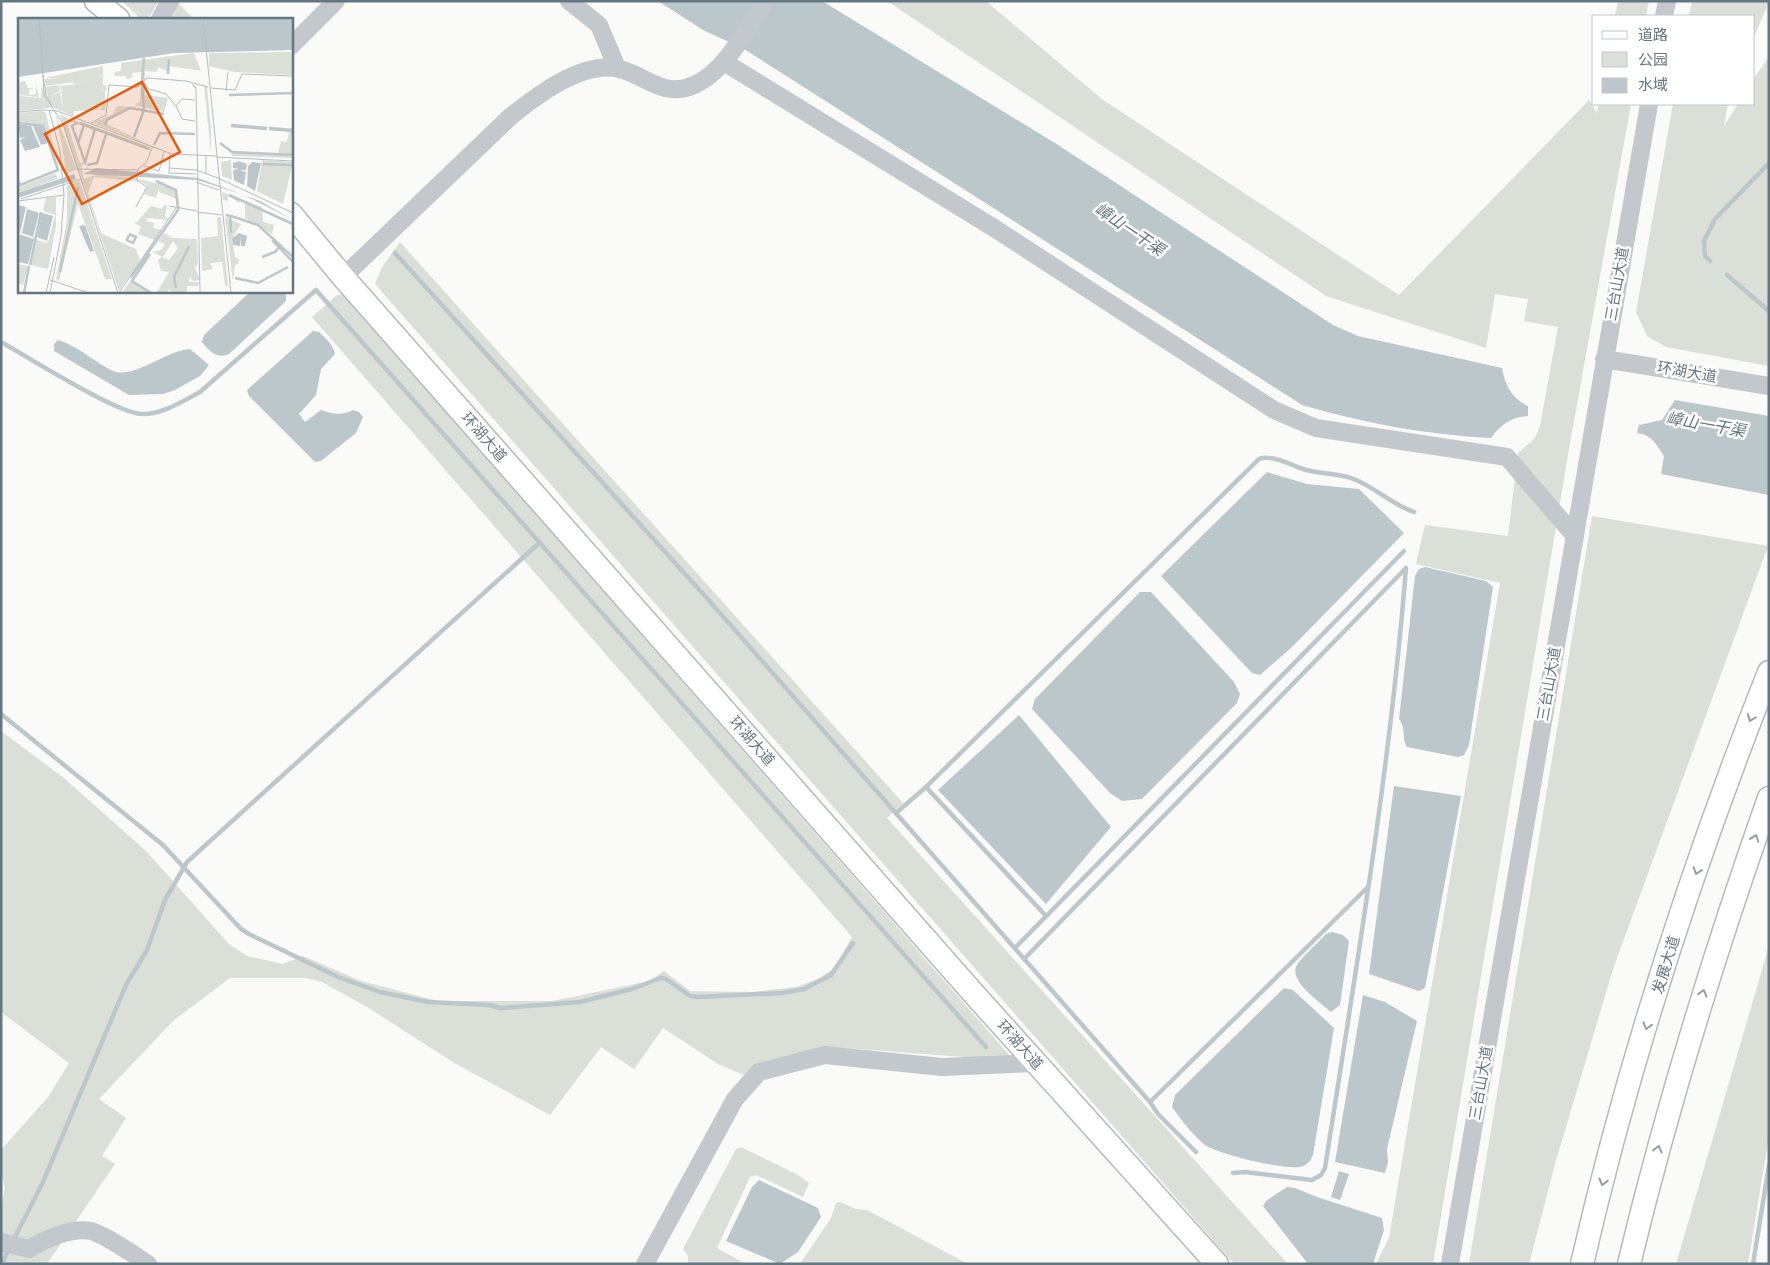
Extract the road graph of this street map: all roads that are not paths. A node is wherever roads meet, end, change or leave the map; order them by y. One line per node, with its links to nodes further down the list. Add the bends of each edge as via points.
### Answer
1 (96, 1): 8 (main road)
2 (170, 1): 9 (street)
3 (336, 1): 10 (street)
4 (569, 1): 12 (street, via 599,25)
5 (765, 1): 11 (street)
6 (1667, 1): 7 (street)
7 (1664, 15)
8 (117, 18)
9 (161, 18)
10 (292, 45)
11 (728, 58): 12 (street, via 698,82 681,90 664,88); 18 (street, via 1274,410 1316,428 1507,457)
12 (617, 68): 15 (street, via 587,72 556,84 532,100)
13 (1649, 105): 16 (street, 三台山大道)
14 (292, 215): 15 (main road, 环湖大道)
15 (343, 277): 21 (main road, 环湖大道)
16 (1604, 359): 17 (street, 环湖大道); 18 (street, 三台山大道)
17 (1769, 386)
18 (1574, 535): 26 (street, 三台山大道)
19 (1769, 672): 27 (main road, 发展大道, one-way to 27, via 1678,925 1625,1093)
20 (1769, 798): 28 (main road, one-way to 20, via 1667,1110 1724,924)
21 (1036, 1064): 24 (street, via 942,1067 825,1055 759,1072 735,1099); 25 (main road, 环湖大道)
22 (1, 1242): 23 (street, via 29,1249 44,1240 72,1232 91,1231)
23 (148, 1264)
24 (645, 1264)
25 (1217, 1264)
26 (1450, 1264)
27 (1582, 1264)
28 (1629, 1264)

